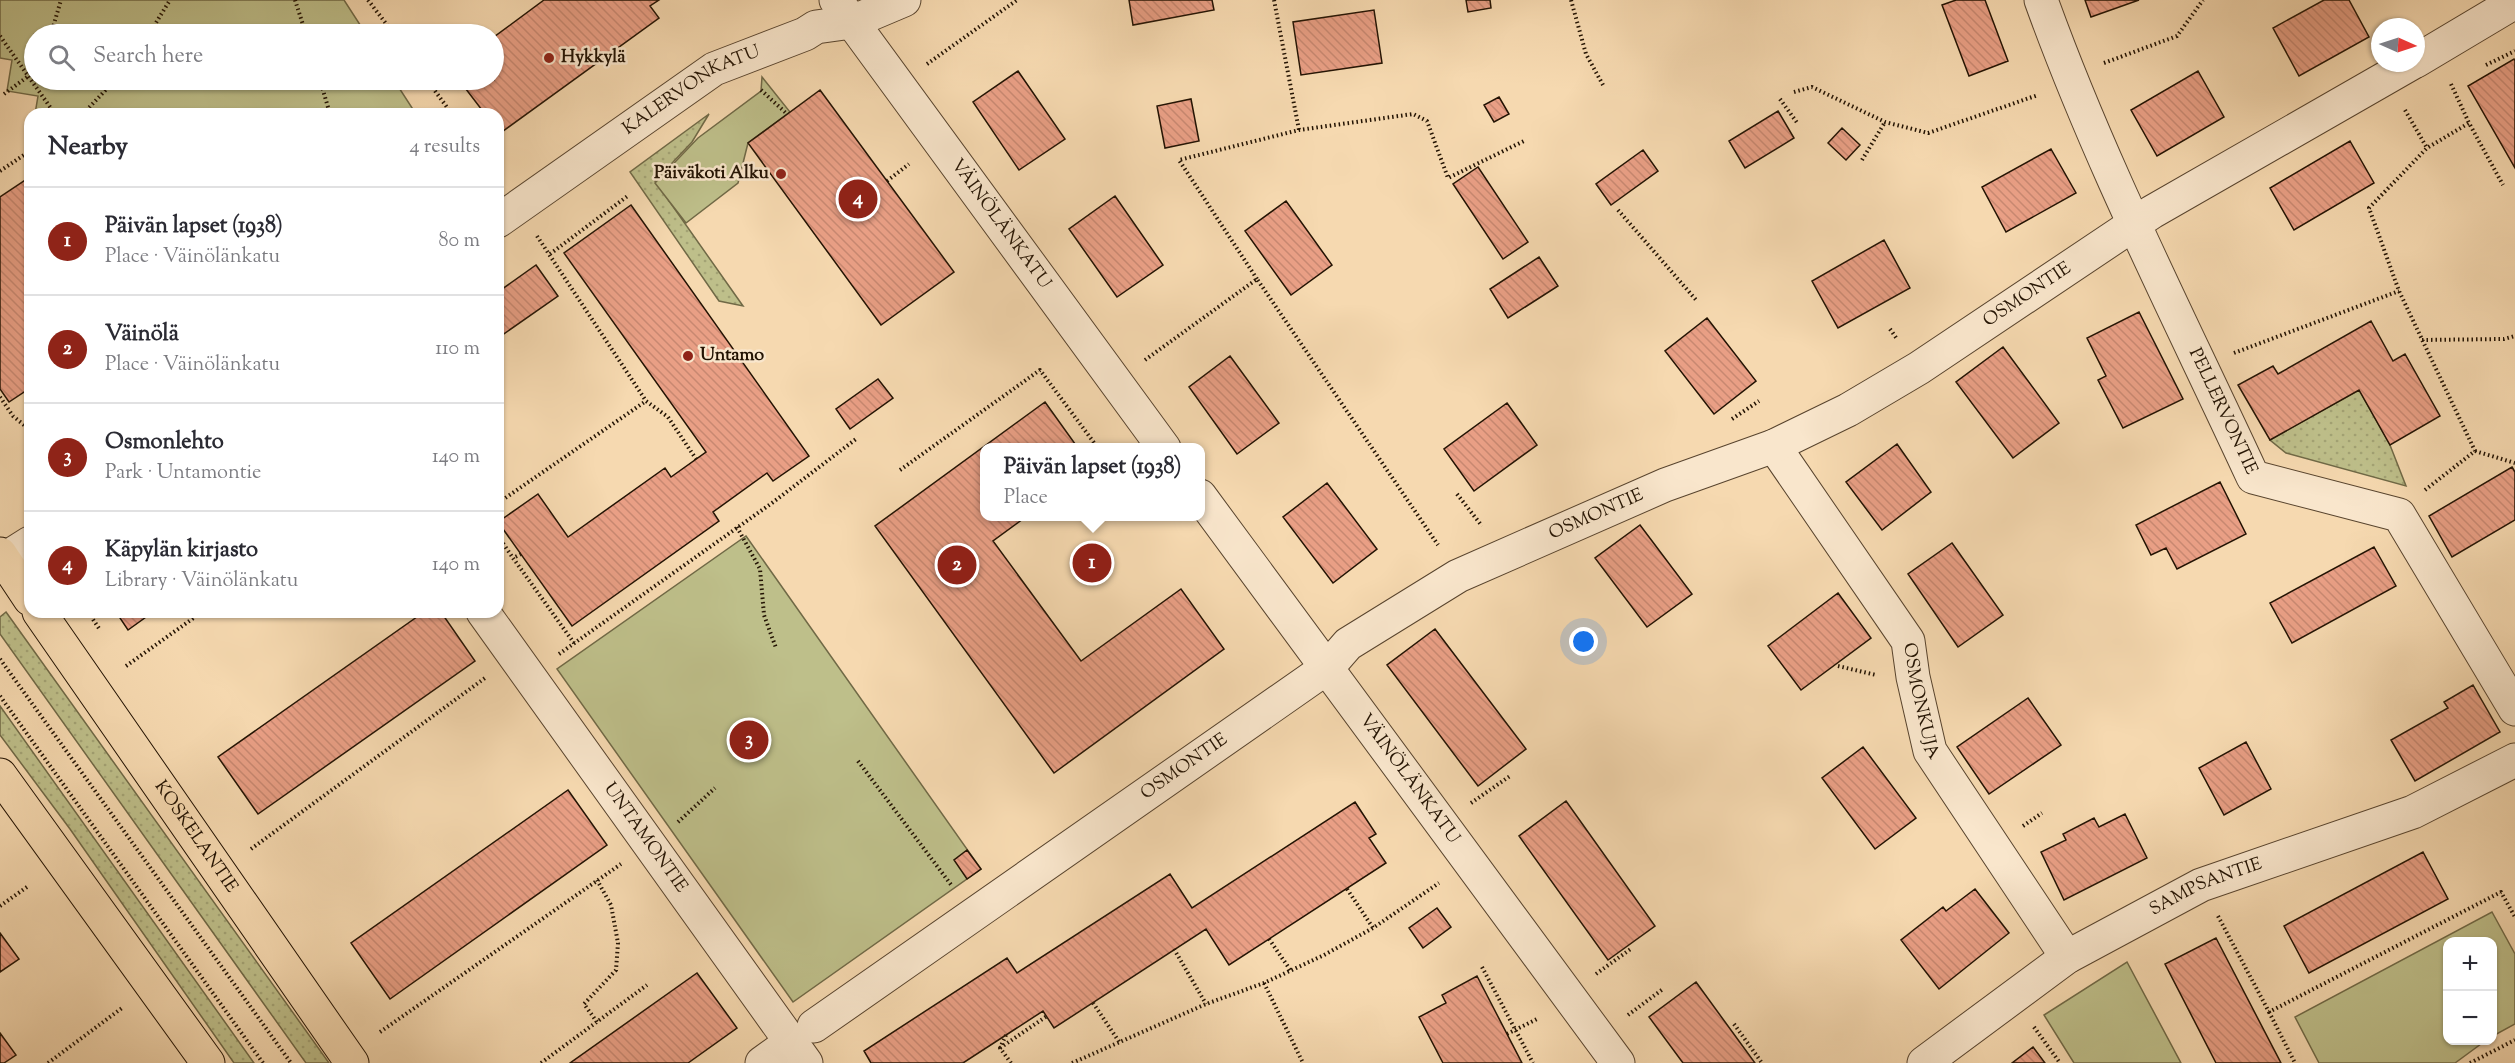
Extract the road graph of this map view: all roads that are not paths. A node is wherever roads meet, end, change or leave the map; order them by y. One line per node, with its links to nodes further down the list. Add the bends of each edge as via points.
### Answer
1 (904, 0): 4 (street, KALERVONKATU)
2 (2041, 0): 8 (street, PELLERVONTIE, via 2071,81)
3 (2515, 2): 5 (street)
4 (844, 11): 7 (street, KALERVONKATU, via 805,34 714,69); 9 (street, VÄINÖLÄNKATU)
5 (2425, 56)
6 (2397, 72): 8 (street, OSMONTIE)
7 (508, 215)
8 (2135, 224): 10 (street, OSMONTIE, via 1919,368 1848,410); 17 (street, PELLERVONTIE, via 2253,477 2399,515)
9 (1161, 443)
10 (1774, 446): 16 (street, OSMONTIE, via 1665,485 1458,576 1348,644); 20 (street, OSMONKUJA, via 1908,641 1930,751)
11 (1205, 503): 16 (street, VÄINÖLÄNKATU)
12 (8, 555): 13 (main road)
13 (24, 587)
14 (43, 618): 23 (main road, KOSKELANTIE)
15 (487, 618): 21 (street, UNTAMONTIE)
16 (1328, 667): 21 (street, OSMONTIE, via 974,916); 25 (street, VÄINÖLÄNKATU)
17 (2515, 709)
18 (2515, 760): 20 (street, SAMPSANTIE, via 2413,812 2201,885)
19 (0, 775): 22 (main road)
20 (2067, 957): 26 (street, SAMPSANTIE)
21 (804, 1044): 24 (street, OSMONTIE)
22 (208, 1063)
23 (352, 1063)
24 (762, 1063)
25 (1618, 1063)
26 (1924, 1063)

